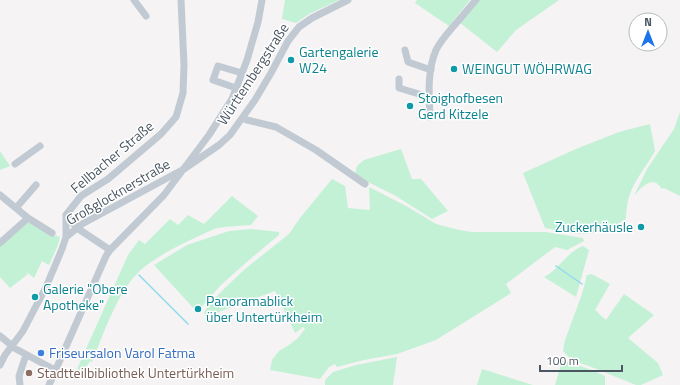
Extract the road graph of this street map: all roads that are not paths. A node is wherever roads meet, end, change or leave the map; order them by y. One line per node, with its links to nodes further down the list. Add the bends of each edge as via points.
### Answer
1 (134, 0): 6 (street)
2 (181, 0): 27 (street, Fellbacher Straße, via 183,93 176,116 162,134 108,179 81,196)
3 (262, 0): 9 (street)
4 (348, 0): 14 (street, Württembergstraße, via 299,27 288,41)
5 (476, 0): 8 (street, via 444,37 436,50)
6 (146, 16)
7 (406, 50): 8 (street, via 408,62)
8 (431, 70): 12 (street)
9 (242, 74): 11 (street); 11 (street, via 218,66 213,80)
10 (399, 79): 12 (street, via 399,88)
11 (236, 88): 15 (street)
12 (429, 97): 13 (street)
13 (430, 117)
14 (243, 118): 16 (street, Württembergstraße); 22 (street, via 276,128 310,146)
15 (209, 135): 16 (street, via 211,141); 18 (street); 20 (street)
16 (219, 145): 18 (street, Württembergstraße)
17 (40, 146): 19 (street)
18 (205, 155): 20 (street, Württembergstraße)
19 (15, 164)
20 (184, 169): 21 (street, Großglocknerstraße); 25 (street)
21 (158, 183): 25 (street, via 164,188); 29 (street, Großglocknerstraße)
22 (365, 184)
23 (36, 185): 26 (street)
24 (0, 195): 26 (street)
25 (164, 195): 33 (street)
26 (16, 208): 28 (street)
27 (66, 215): 29 (street); 31 (street)
28 (28, 218): 30 (street); 32 (street)
29 (77, 228): 31 (street, Großglocknerstraße); 33 (street)
30 (52, 233)
31 (66, 237): 35 (street, Großglocknerstraße, via 38,303)
32 (0, 243)
33 (110, 250): 38 (street)
34 (0, 336): 35 (street)
35 (12, 346): 36 (street); 37 (street, Großglocknerstraße)
36 (26, 355): 38 (street); 39 (street, via 19,376)
37 (0, 365)
38 (55, 370): 40 (street)
39 (20, 385)
40 (49, 385)

